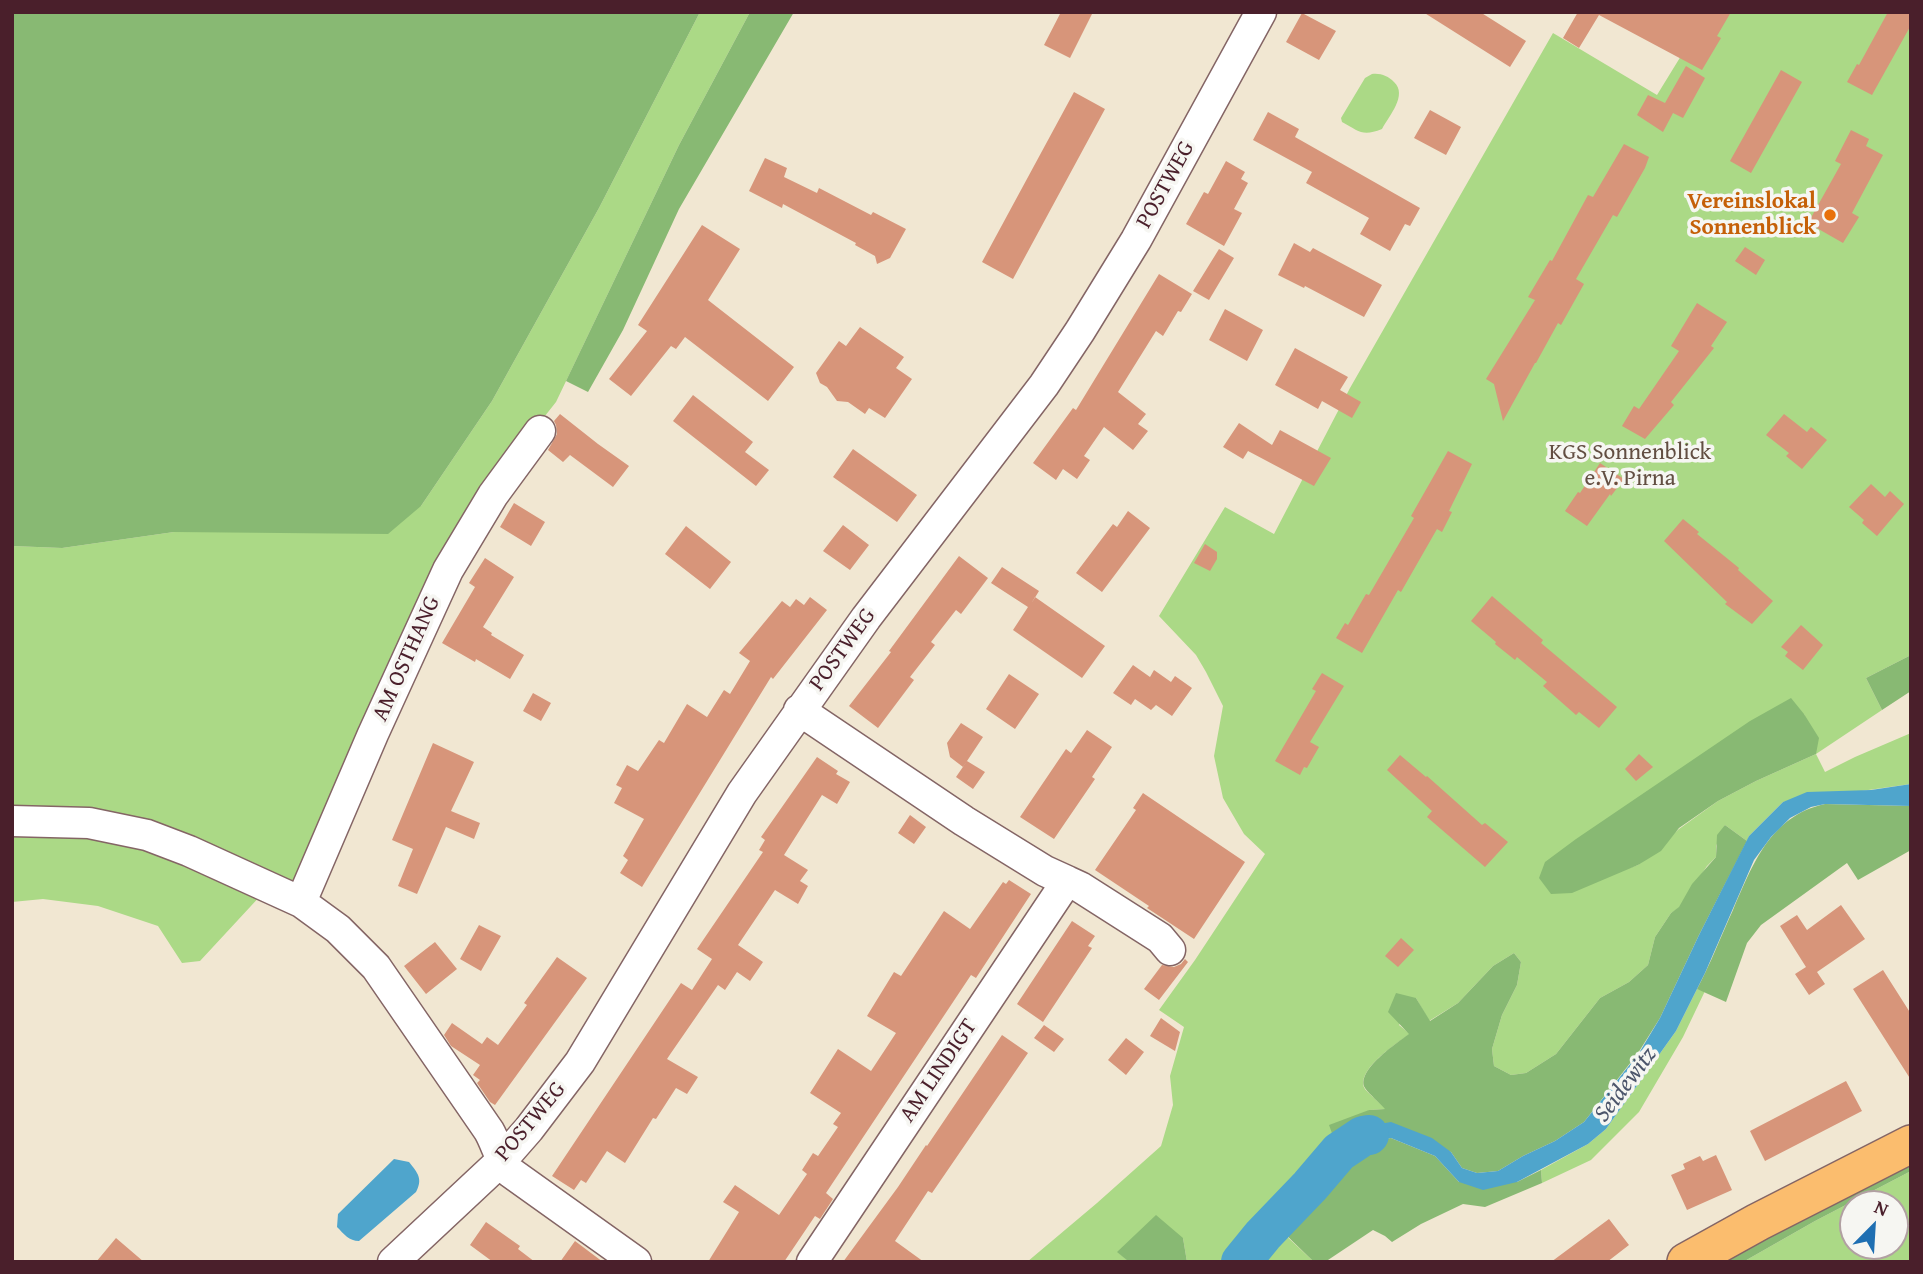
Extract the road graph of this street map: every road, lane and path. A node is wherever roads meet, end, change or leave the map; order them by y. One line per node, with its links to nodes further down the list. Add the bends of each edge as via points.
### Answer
1 (1261, 12): 3 (street, POSTWEG, via 1136,240 1058,363)
2 (540, 430): 6 (street, AM OSTHANG, via 448,569)
3 (799, 710): 5 (street, via 964,821); 9 (street, POSTWEG, via 741,793 580,1062)
4 (12, 821): 6 (street, via 89,822 147,835)
5 (1067, 881): 7 (street, via 1160,938); 12 (street, AM LINDIGT)
6 (301, 902): 9 (street, via 338,929 376,967 489,1131)
7 (1170, 950)
8 (1911, 1144): 13 (main road)
9 (501, 1161): 10 (street, POSTWEG); 11 (street)
10 (393, 1262)
11 (636, 1262)
12 (812, 1262)
13 (1686, 1262)

